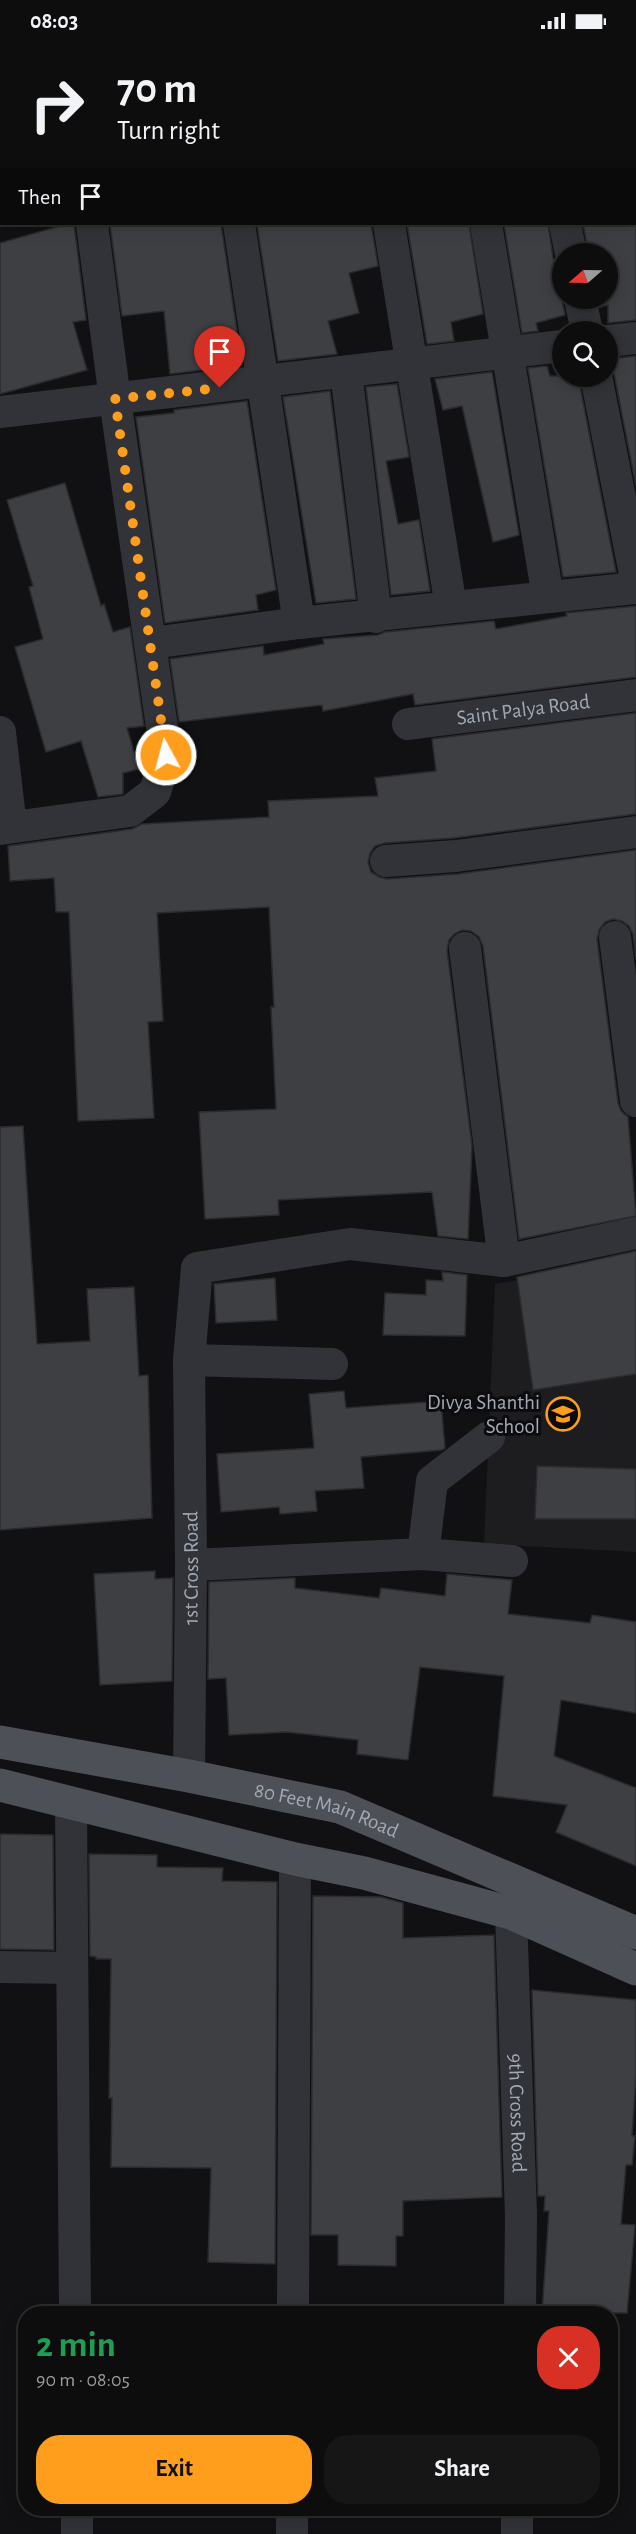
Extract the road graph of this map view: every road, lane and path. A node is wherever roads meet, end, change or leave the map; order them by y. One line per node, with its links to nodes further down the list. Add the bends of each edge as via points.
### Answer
1 (92, 225): 15 (street)
2 (239, 225): 13 (street)
3 (389, 225): 11 (street)
4 (486, 225): 10 (street)
5 (565, 225): 6 (street)
6 (569, 243)
7 (636, 338): 8 (street)
8 (618, 340)
9 (552, 347): 10 (street)
10 (508, 352): 11 (street); 19 (street)
11 (412, 364): 12 (street); 20 (street)
12 (345, 372): 13 (street); 21 (street)
13 (261, 383): 15 (street); 22 (street)
14 (598, 387): 17 (street)
15 (115, 399): 16 (street); 23 (street)
16 (0, 412)
17 (636, 579)
18 (636, 588): 19 (street)
19 (548, 597): 20 (street)
20 (452, 607): 21 (street)
21 (376, 617): 22 (street)
22 (300, 623): 23 (street)
23 (152, 643): 27 (street, via 166,755 155,792 130,811)
24 (636, 695): 25 (street, Saint Palya Road)
25 (408, 724)
26 (0, 732): 27 (street)
27 (6, 828)
28 (636, 832): 29 (street, via 456,856)
29 (386, 861)
30 (615, 937): 32 (street)
31 (465, 948): 34 (street)
32 (636, 1101)
33 (636, 1233): 34 (street)
34 (504, 1261): 35 (street, 1st Cross Road, via 350,1244 197,1268)
35 (189, 1360): 36 (street); 40 (street, 1st Cross Road)
36 (332, 1364)
37 (489, 1437): 38 (street, via 432,1481)
38 (423, 1554): 39 (street); 40 (street)
39 (512, 1561)
40 (191, 1565): 42 (street, 1st Cross Road)
41 (0, 1742): 42 (main road, 80 Feet Main Road)
42 (189, 1776): 47 (main road, 80 Feet Main Road, via 340,1807)
43 (0, 1785): 44 (main road)
44 (71, 1804): 45 (main road); 49 (street)
45 (295, 1859): 46 (main road, via 364,1873); 52 (street)
46 (511, 1913): 50 (main road); 53 (street, 9th Cross Road, via 521,2216)
47 (636, 1933)
48 (0, 1967): 49 (street)
49 (72, 1968): 51 (street)
50 (636, 1969)
51 (75, 2306)
52 (293, 2306)
53 (520, 2306)
54 (77, 2516): 57 (street)
55 (292, 2516): 58 (street)
56 (517, 2516): 59 (street)
57 (77, 2534)
58 (291, 2534)
59 (517, 2534)

